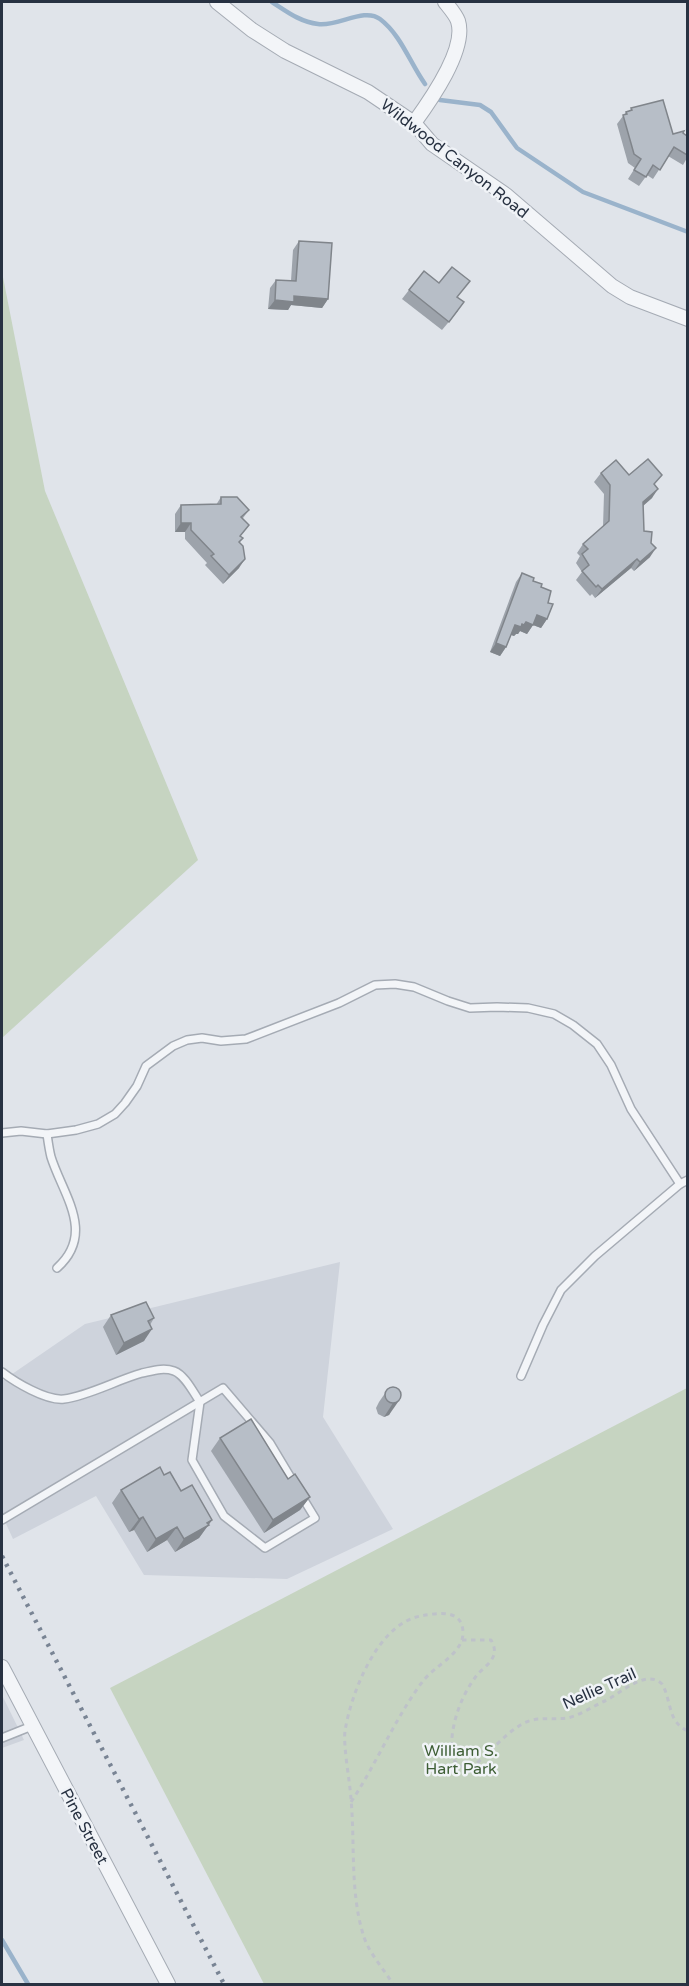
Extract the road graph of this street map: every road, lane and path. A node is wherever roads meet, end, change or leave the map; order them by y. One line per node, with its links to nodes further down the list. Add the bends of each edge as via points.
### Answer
1 (217, 2): 3 (street, Wildwood Canyon Road, via 285,51 368,92)
2 (445, 2): 3 (street, via 458,21 458,44)
3 (414, 123): 4 (street, Wildwood Canyon Road, via 432,144 506,195 612,286)
4 (687, 319)
5 (2, 1133): 6 (lane)
6 (47, 1134): 8 (lane, via 98,1124 115,1114 137,1086 146,1066 173,1046 202,1038 246,1039 375,985 395,984 470,1008 528,1008 554,1014 573,1025 597,1044 631,1110); 9 (lane, via 50,1155 76,1221 76,1242)
7 (687, 1180): 8 (lane)
8 (680, 1184): 11 (lane, via 561,1290)
9 (57, 1268)
10 (2, 1372): 12 (lane, via 34,1392 62,1400 160,1369 175,1371)
11 (521, 1376)
12 (200, 1402): 12 (lane, via 223,1388 270,1443 315,1518 265,1548 224,1516 192,1460); 13 (lane)
13 (2, 1520)
14 (462, 1640): 17 (path, Nellie Trail, via 491,1640 495,1646 494,1657 466,1691 455,1718 452,1757 462,1767 472,1767 524,1723 569,1718 650,1678 662,1684 671,1715); 19 (path, via 424,1679); 19 (path, via 459,1621 443,1612 417,1616 385,1639 357,1687 345,1733)
15 (2, 1667): 16 (street, Pine Street)
16 (32, 1726): 18 (lane); 20 (street, Pine Street)
17 (687, 1731)
18 (2, 1738)
19 (351, 1802): 21 (path, via 357,1908 364,1936)
20 (168, 1984)
21 (393, 1984)

